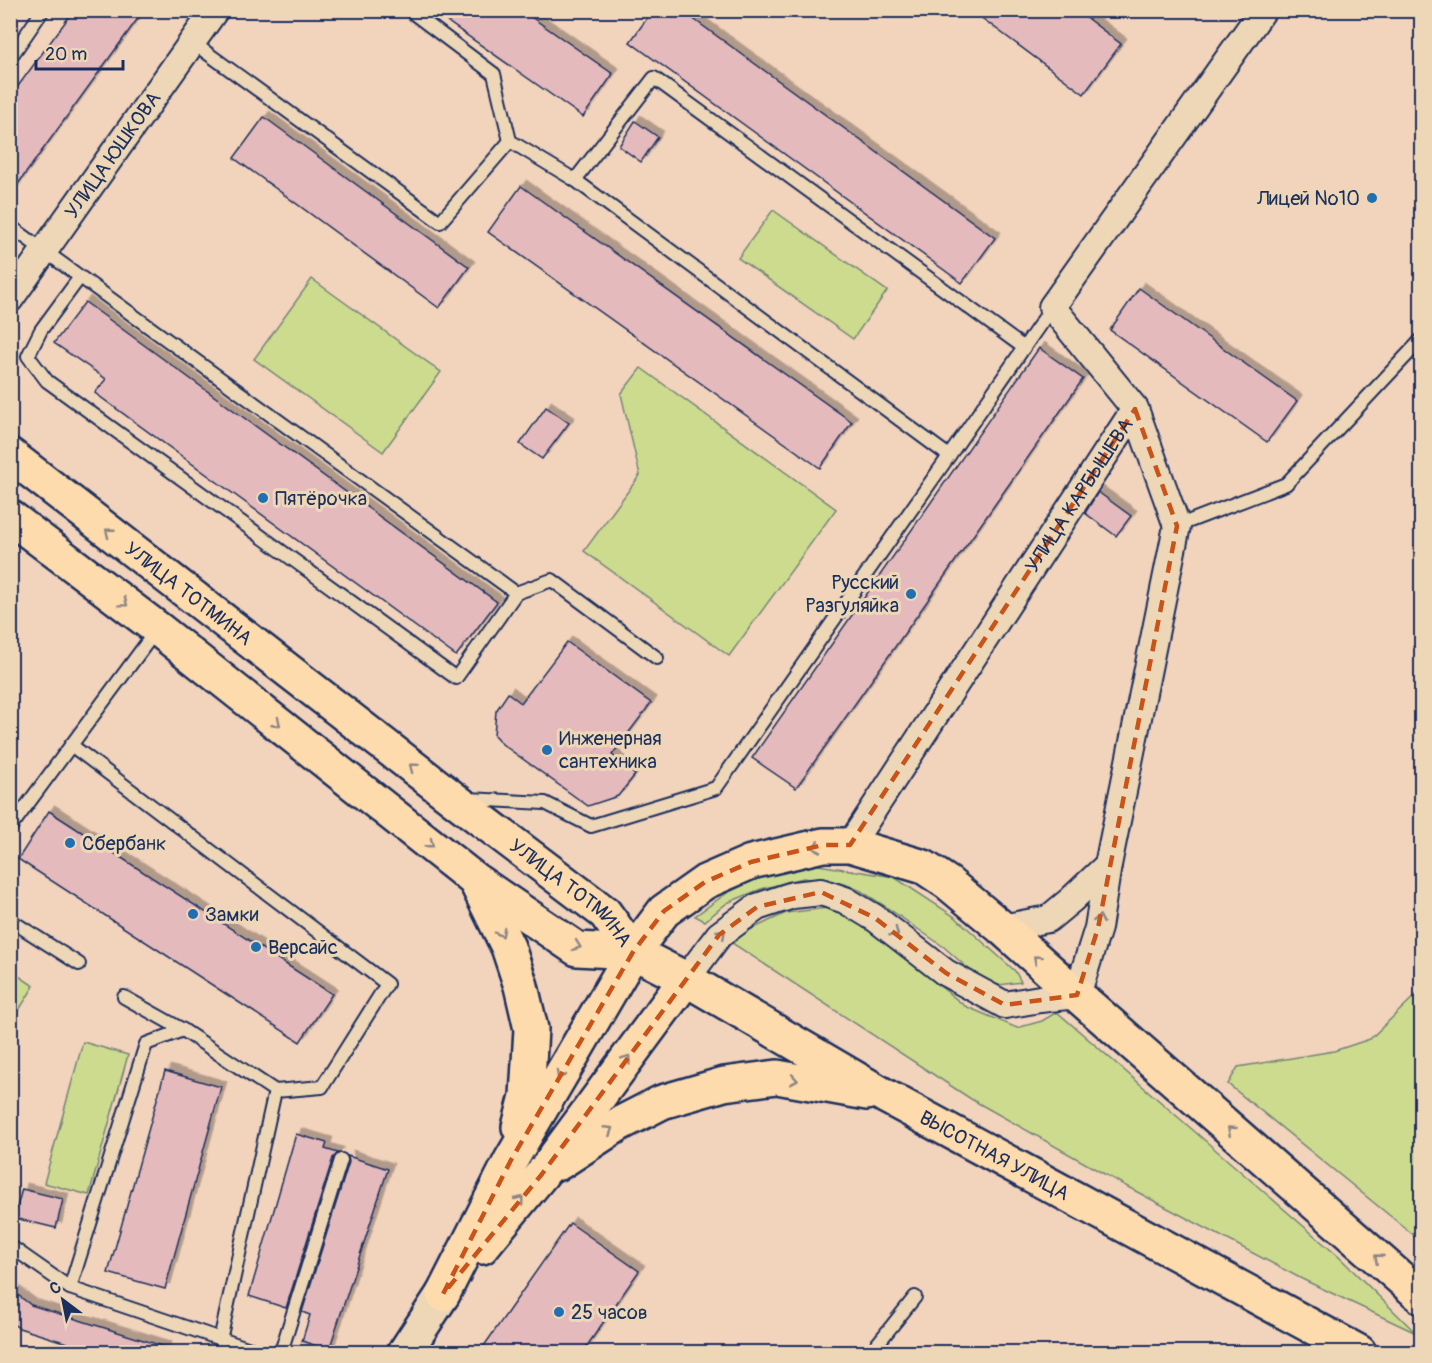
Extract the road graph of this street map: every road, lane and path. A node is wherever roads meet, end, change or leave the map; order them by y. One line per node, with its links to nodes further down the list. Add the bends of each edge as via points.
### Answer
1 (43, 10): 6 (lane)
2 (215, 10): 5 (street, УЛИЦА ЮШКОВА)
3 (409, 10): 7 (lane, via 494,74)
4 (1263, 10): 13 (street)
5 (192, 42): 7 (lane, via 440,222); 10 (street, УЛИЦА ЮШКОВА)
6 (10, 58)
7 (510, 141): 8 (lane)
8 (575, 180): 15 (lane, via 654,78); 18 (lane)
9 (10, 226): 10 (lane)
10 (45, 250): 11 (lane); 12 (street, УЛИЦА ЮШКОВА)
11 (80, 277): 21 (lane); 21 (lane, via 41,330 28,356 47,381 399,637 456,678)
12 (10, 299)
13 (1052, 308): 15 (lane); 16 (street, УЛИЦА КАРБЫШЕВА)
14 (1422, 339): 20 (lane, via 1286,484)
15 (1023, 347): 18 (lane)
16 (1135, 409): 20 (street); 27 (street, УЛИЦА КАРБЫШЕВА)
17 (10, 455): 25 (main road, УЛИЦА ТОТМИНА, one-way to 17)
18 (950, 456): 25 (lane, via 716,788 591,826 545,803)
19 (10, 517): 22 (main road, УЛИЦА ТОТМИНА, one-way to 22)
20 (1177, 526): 28 (street)
21 (516, 593): 23 (lane, via 552,580)
22 (158, 628): 24 (lane); 29 (main road, УЛИЦА ТОТМИНА, one-way to 29)
23 (657, 658)
24 (71, 745): 26 (lane); 38 (lane, via 387,984 322,1087)
25 (454, 798): 32 (main road, УЛИЦА ТОТМИНА, via 605,913)
26 (10, 828)
27 (850, 845): 31 (main road, via 924,867); 32 (main road, one-way to 32, via 823,846 751,862 705,882 664,911)
28 (1108, 865): 31 (street, via 1048,919); 35 (street, one-way to 28, via 1098,928)
29 (475, 880): 32 (main road, УЛИЦА ТОТМИНА, one-way to 32, via 577,949); 41 (main road, one-way to 41, via 508,947 531,1029 527,1096)
30 (10, 920): 33 (lane)
31 (1002, 928): 35 (main road, one-way to 31)
32 (633, 952): 34 (main road, ВЫСОТНАЯ УЛИЦА); 41 (main road, one-way to 41)
33 (79, 964)
34 (686, 979): 35 (street, one-way to 35, via 718,935 757,907 792,895 821,892 845,900 875,918 946,973 1005,1005); 39 (main road, ВЫСОТНАЯ УЛИЦА); 42 (main road, one-way to 34)
35 (1077, 995): 47 (main road, one-way to 35)
36 (124, 997): 37 (lane)
37 (183, 1030): 38 (lane); 44 (lane, via 146,1044)
38 (275, 1090): 48 (lane)
39 (887, 1097): 42 (main road, one-way to 39, via 619,1124 662,1102 724,1084 777,1077); 53 (main road, ВЫСОТНАЯ УЛИЦА)
40 (341, 1160): 50 (lane)
41 (510, 1160): 45 (main road)
42 (542, 1174): 45 (main road, one-way to 42)
43 (10, 1246): 44 (lane)
44 (70, 1288): 48 (lane)
45 (443, 1294): 51 (main road)
46 (915, 1297): 52 (lane)
47 (1422, 1297)
48 (220, 1340): 49 (lane)
49 (259, 1353)
50 (281, 1353)
51 (405, 1353)
52 (872, 1353)
53 (1359, 1353)

